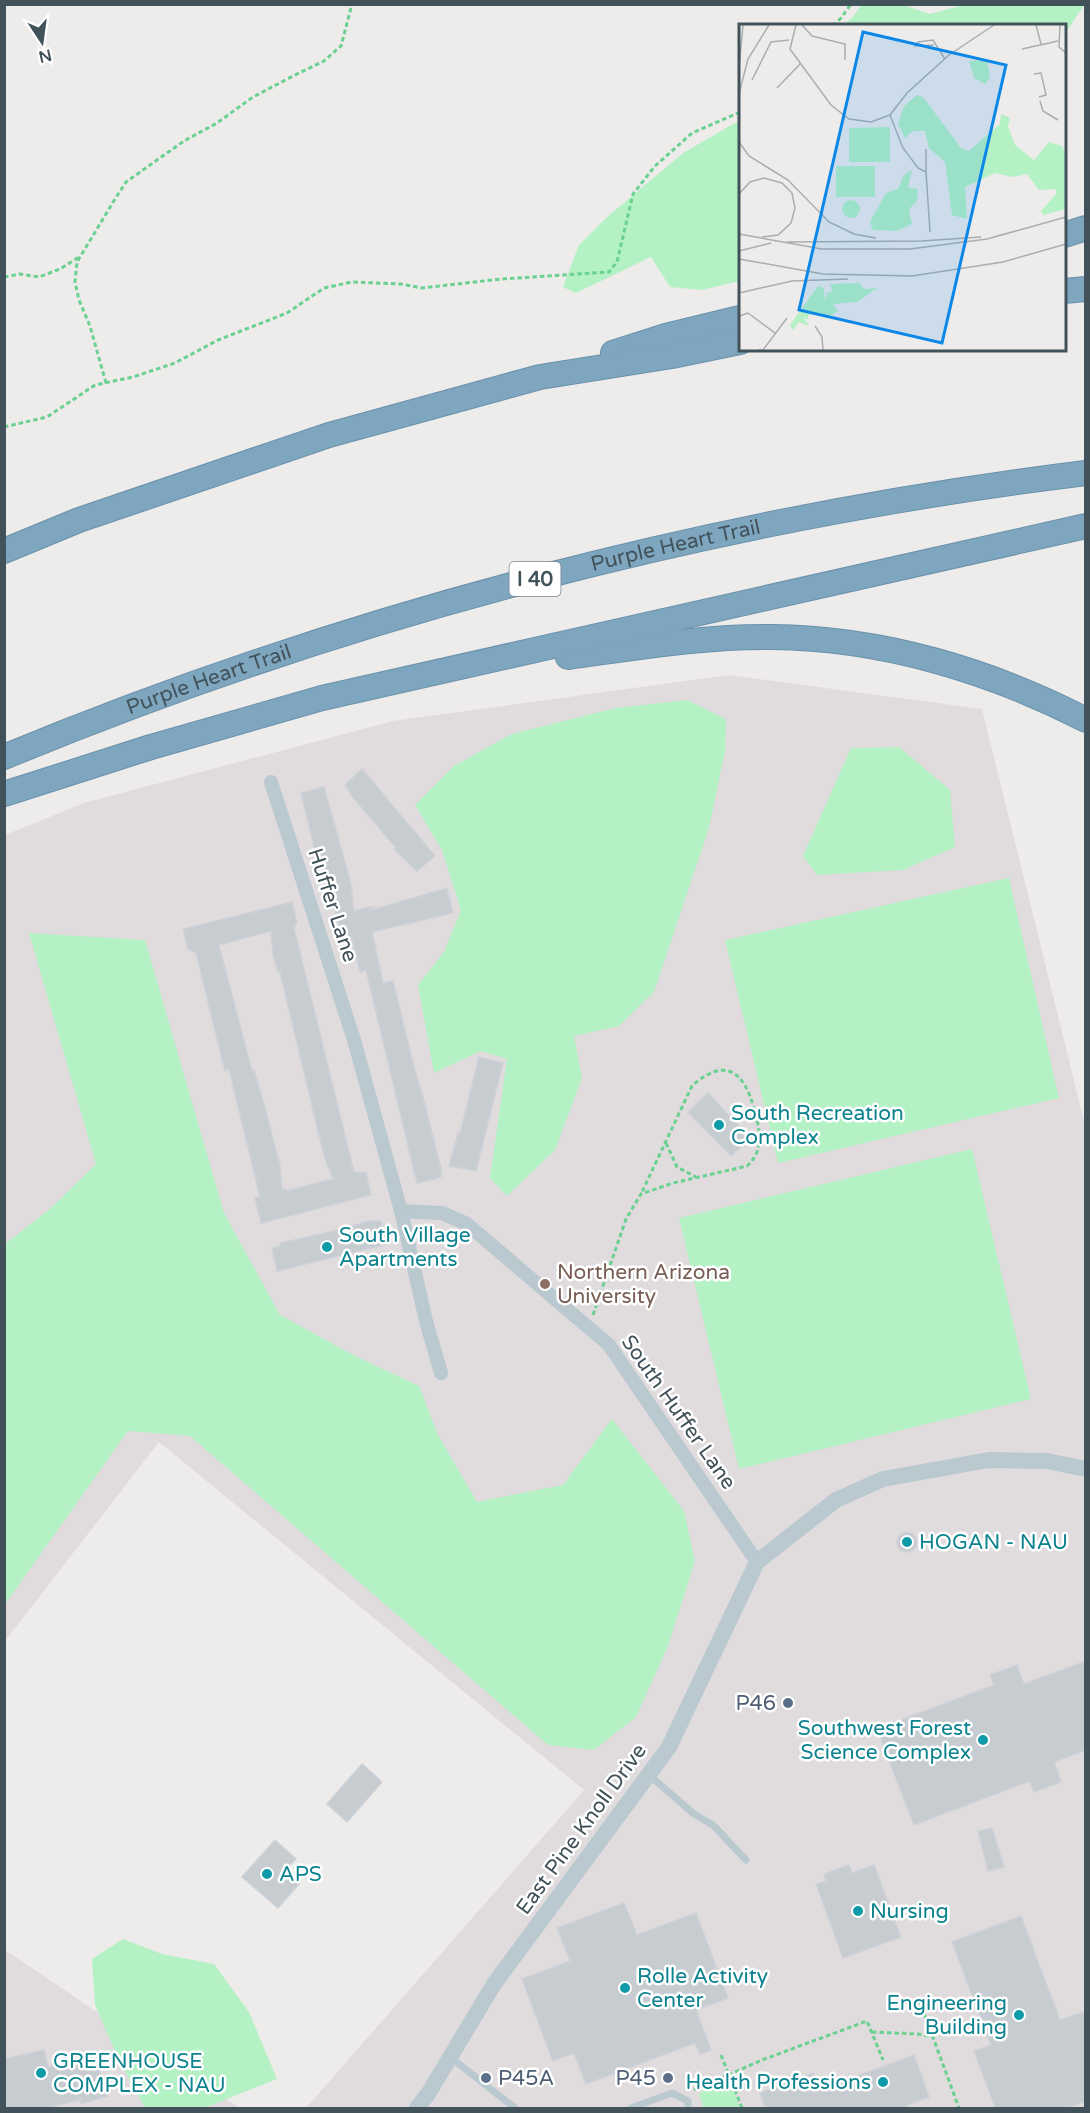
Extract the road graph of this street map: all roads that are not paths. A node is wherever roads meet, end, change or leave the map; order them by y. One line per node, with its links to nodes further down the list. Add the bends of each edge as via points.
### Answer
1 (1086, 228): 2 (highway)
2 (1066, 235)
3 (1086, 289): 4 (highway)
4 (1066, 291)
5 (739, 318): 7 (highway, via 666,336)
6 (739, 342): 7 (highway)
7 (540, 377): 10 (highway, via 329,435 79,520)
8 (1086, 473): 13 (highway, Purple Heart Trail / I 40, via 848,509 544,577 386,621 259,663)
9 (1086, 526): 11 (highway)
10 (4, 551)
11 (441, 671): 12 (highway, via 502,667 724,638 819,640 867,646 972,671); 15 (highway, via 322,698)
12 (1086, 720)
13 (4, 757)
14 (271, 782): 16 (street, Huffer Lane, via 354,1040)
15 (4, 794)
16 (401, 1211): 17 (street); 19 (street, South Huffer Lane, via 442,1213 467,1224 609,1345)
17 (441, 1373)
18 (1086, 1469): 19 (street, via 1047,1461 989,1460 883,1479 836,1500)
19 (757, 1562): 20 (street, East Pine Knoll Drive, via 669,1747)
20 (649, 1775): 21 (lane, via 694,1814 713,1825); 22 (street, East Pine Knoll Drive, via 494,1984)
21 (746, 1860)
22 (450, 2057): 23 (street, East Pine Knoll Drive); 24 (lane)
23 (417, 2109)
24 (515, 2109)
25 (631, 2109): 26 (lane, via 672,2093 688,2101)
26 (688, 2109)

